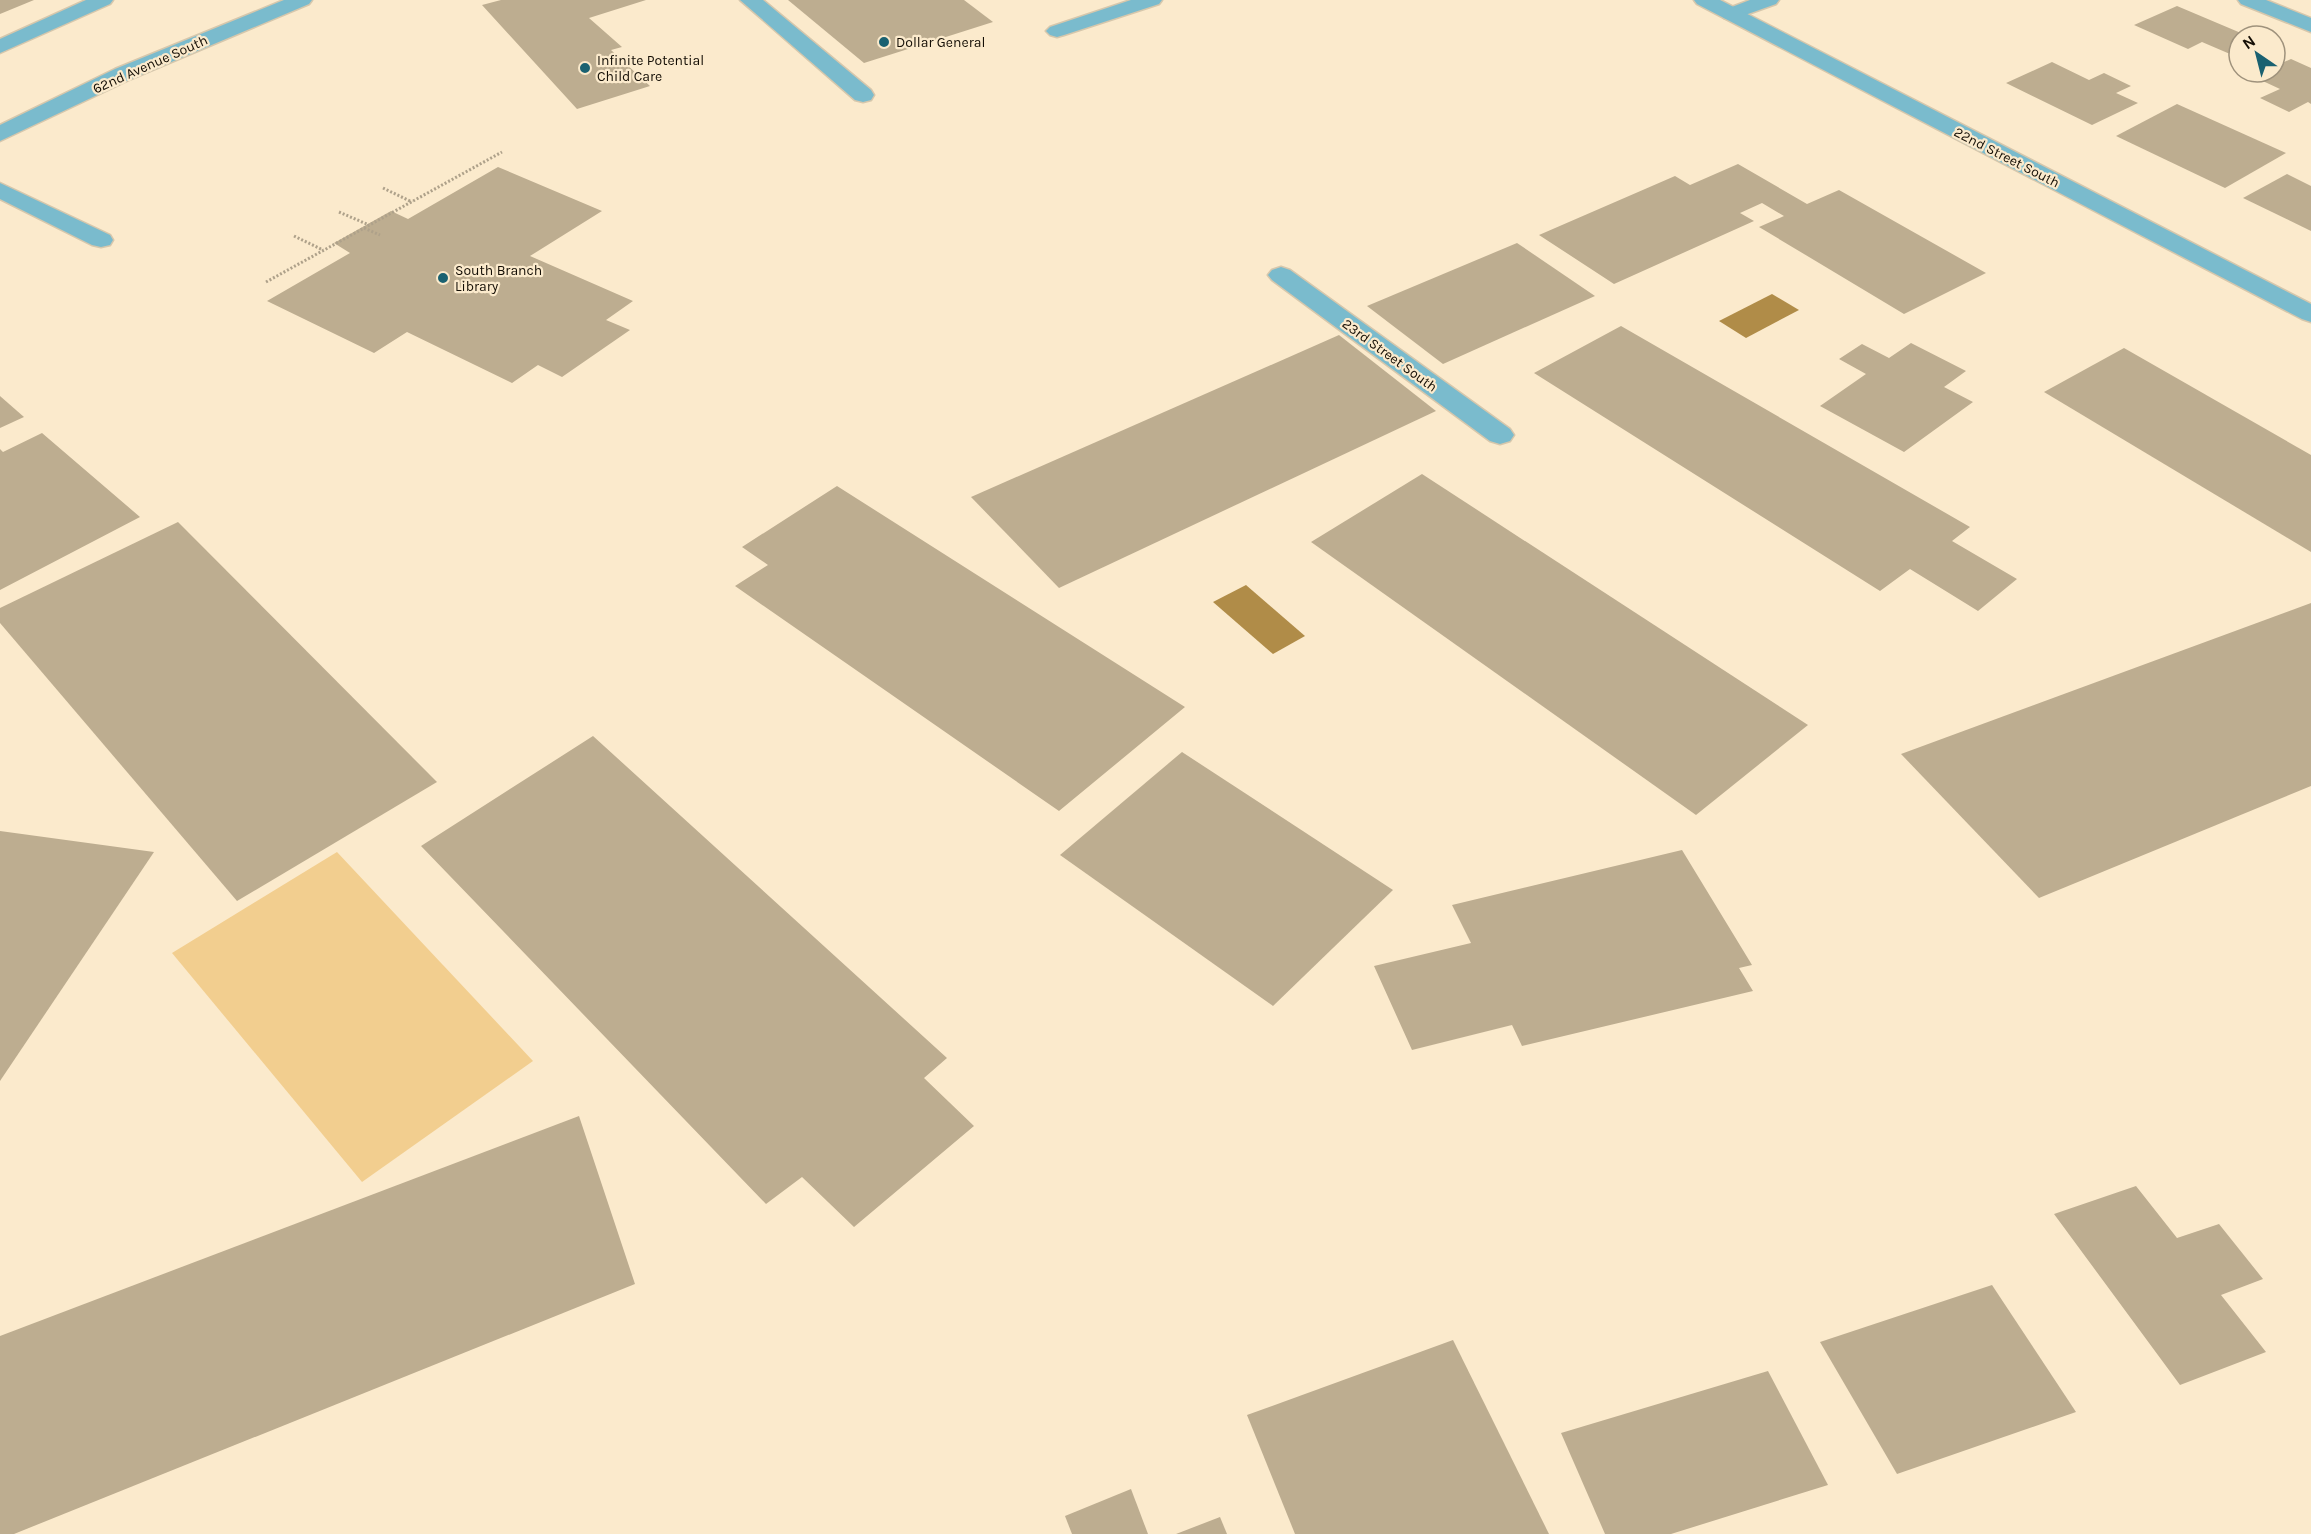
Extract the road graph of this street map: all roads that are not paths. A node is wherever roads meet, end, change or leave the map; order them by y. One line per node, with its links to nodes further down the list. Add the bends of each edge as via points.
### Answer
1 (104, 0): 11 (street)
2 (302, 0): 13 (street, 62nd Avenue South, via 123,74)
3 (750, 0): 12 (street)
4 (1152, 0): 10 (street)
5 (1704, 0): 8 (street, 22nd Street South)
6 (1769, 0): 8 (street)
7 (2248, 0): 9 (street)
8 (1731, 14): 17 (street, 22nd Street South)
9 (2311, 26)
10 (1057, 31)
11 (0, 47)
12 (863, 95)
13 (0, 134)
14 (0, 190): 15 (street)
15 (101, 240)
16 (1281, 275): 18 (street, 23rd Street South)
17 (2311, 314)
18 (1500, 435)

